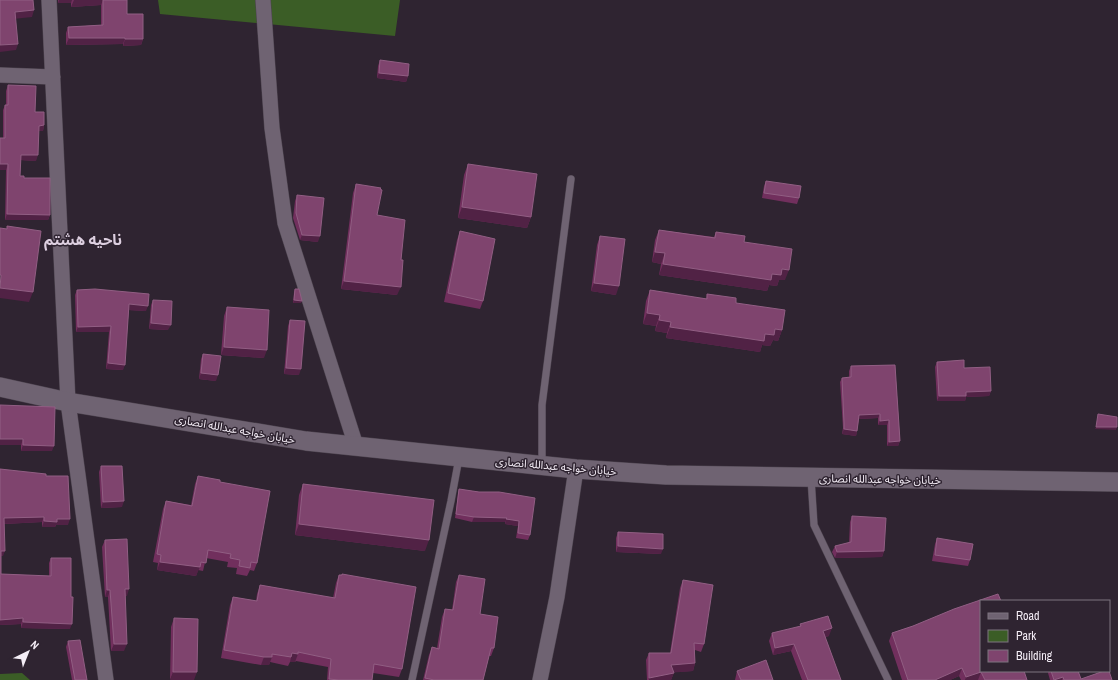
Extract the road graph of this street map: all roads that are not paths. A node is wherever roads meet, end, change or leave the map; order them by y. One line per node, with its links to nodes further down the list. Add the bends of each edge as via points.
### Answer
1 (49, 0): 4 (street)
2 (263, 0): 8 (street, via 272,128 285,222)
3 (0, 75): 4 (street)
4 (53, 77): 7 (street)
5 (571, 179): 10 (lane, via 542,405)
6 (0, 387): 7 (street, خیابان خواجه عبدالله انصاری)
7 (68, 402): 8 (street, خیابان خواجه عبدالله انصاری, via 306,441); 14 (street)
8 (356, 446): 9 (street, خیابان خواجه عبدالله انصاری)
9 (459, 458): 10 (street, خیابان خواجه عبدالله انصاری); 15 (lane)
10 (542, 466): 11 (street, خیابان خواجه عبدالله انصاری)
11 (576, 469): 12 (street, خیابان خواجه عبدالله انصاری, via 666,475); 16 (street)
12 (811, 478): 13 (street, خیابان خواجه عبدالله انصاری); 17 (lane, via 814,525)
13 (1118, 482)
14 (106, 680)
15 (412, 680)
16 (540, 680)
17 (888, 680)

